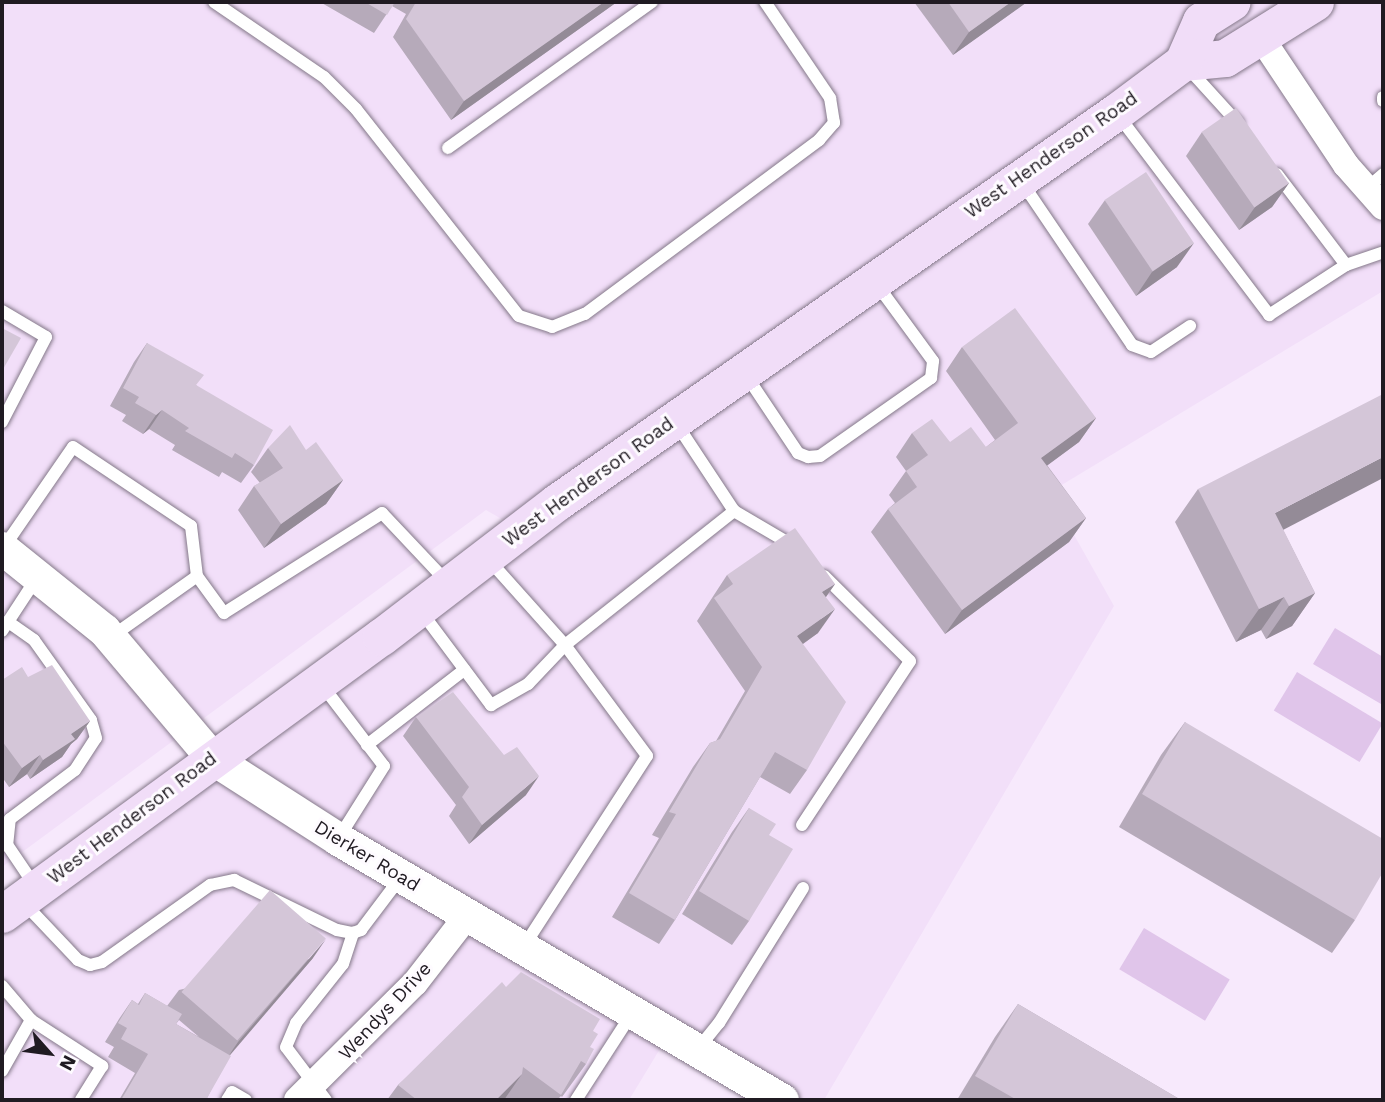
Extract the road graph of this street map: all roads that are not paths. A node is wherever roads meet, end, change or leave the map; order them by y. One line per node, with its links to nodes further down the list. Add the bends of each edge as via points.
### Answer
1 (214, 2): 3 (lane, via 324,76 356,109 511,308 519,316 552,327 585,314 819,140 834,123 830,98)
2 (652, 2): 10 (lane)
3 (765, 2)
4 (1231, 2): 7 (main road, West Henderson Road, via 1201,21)
5 (1315, 2): 6 (main road)
6 (1260, 36): 7 (main road, via 1226,58); 13 (street)
7 (1183, 62): 8 (main road, West Henderson Road); 9 (lane)
8 (1116, 112): 12 (main road, West Henderson Road); 15 (lane, via 1269,315)
9 (1249, 138)
10 (448, 148)
11 (1265, 159): 15 (lane)
12 (1019, 177): 16 (main road, West Henderson Road); 18 (lane, via 1132,345 1151,352)
13 (1378, 190)
14 (1383, 252): 15 (lane)
15 (1346, 265)
16 (874, 279): 19 (main road, West Henderson Road); 19 (lane, via 934,369 930,378 820,456 797,453)
17 (2, 311): 21 (lane, via 46,337)
18 (1190, 326)
19 (743, 370): 20 (main road, West Henderson Road)
20 (674, 420): 22 (lane); 24 (main road, West Henderson Road)
21 (2, 422)
22 (734, 511): 31 (lane); 37 (lane, via 808,559 910,661)
23 (2, 549): 25 (street, Dierker Road); 26 (lane, via 73,447 191,526)
24 (487, 557): 27 (main road, West Henderson Road); 31 (lane)
25 (38, 576): 29 (lane); 30 (street, Dierker Road)
26 (197, 576): 27 (lane, via 225,613 382,513); 30 (lane)
27 (450, 585): 28 (main road, West Henderson Road)
28 (419, 609): 32 (lane); 33 (main road, West Henderson Road)
29 (5, 626): 36 (lane, via 34,640 91,720 96,738 75,770)
30 (110, 638): 35 (street, Dierker Road)
31 (565, 645): 32 (lane, via 528,684 491,705); 45 (lane, via 647,756)
32 (464, 670): 34 (lane)
33 (319, 682): 34 (lane); 35 (main road, West Henderson Road)
34 (367, 745): 38 (lane, via 384,766)
35 (212, 758): 38 (street, Dierker Road); 42 (main road, West Henderson Road)
36 (6, 817): 39 (lane)
37 (802, 825)
38 (338, 839): 40 (street, Dierker Road)
39 (5, 840): 42 (lane)
40 (401, 877): 43 (street, Dierker Road); 44 (lane, via 361,930)
41 (803, 888): 49 (lane, via 719,1023)
42 (20, 901): 44 (lane, via 78,960 90,965 102,962 210,885 234,880 337,930)
43 (467, 916): 45 (street, Dierker Road); 51 (street, Wendys Drive, via 415,983)
44 (353, 933): 51 (lane, via 342,964 296,1023 286,1047)
45 (522, 949): 47 (street, Dierker Road)
46 (2, 986): 48 (lane)
47 (632, 1013): 49 (street, Dierker Road); 55 (lane)
48 (31, 1020): 50 (lane); 52 (lane, via 102,1066)
49 (696, 1050): 56 (street, Dierker Road)
50 (2, 1071)
51 (312, 1095)
52 (81, 1100)
53 (227, 1100): 54 (lane, via 232,1091)
54 (246, 1100)
55 (576, 1100)
56 (782, 1100)

